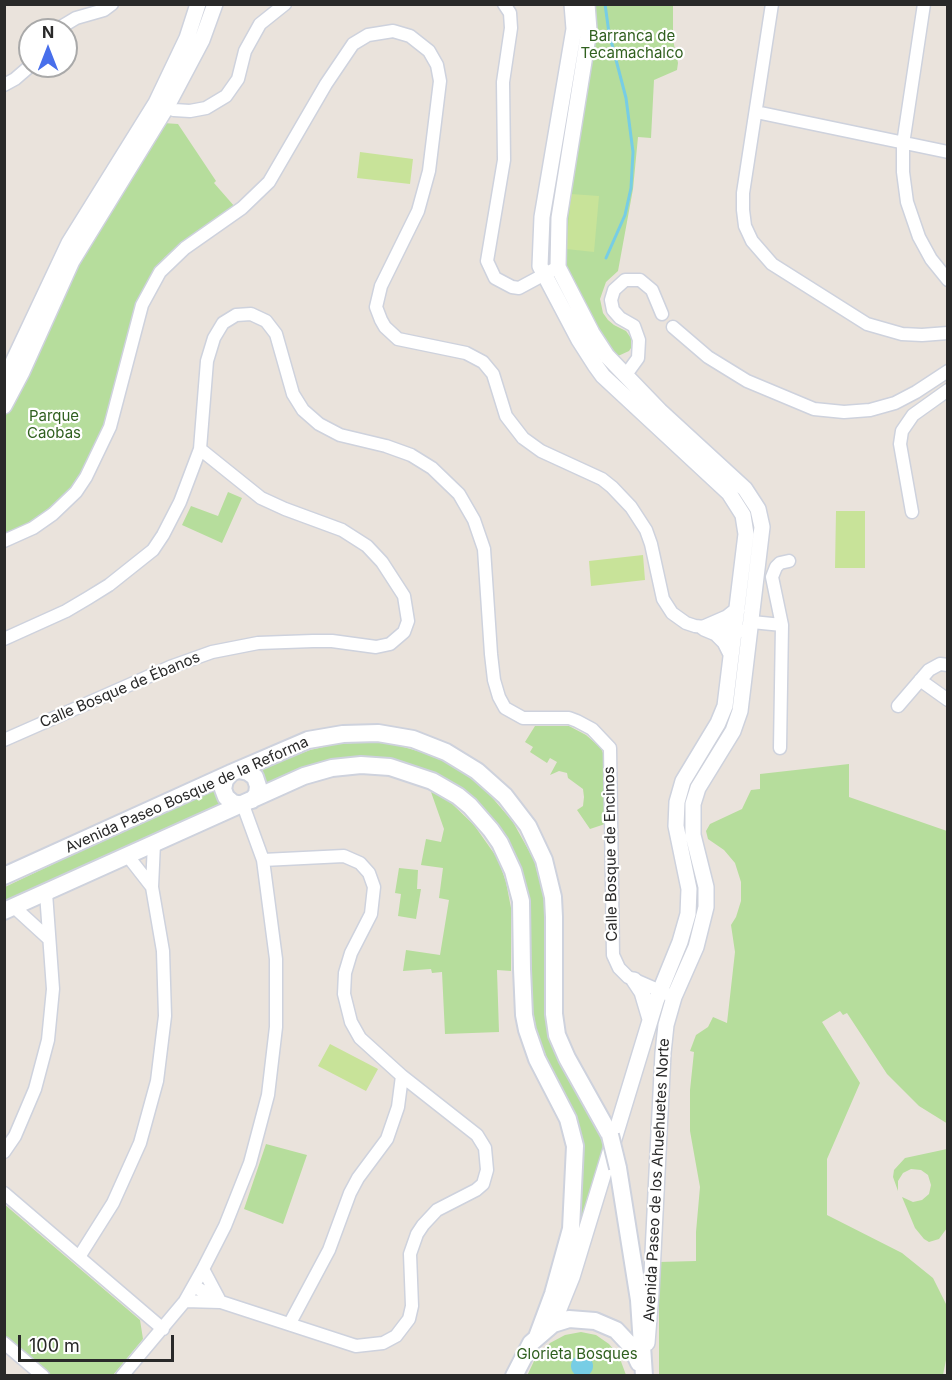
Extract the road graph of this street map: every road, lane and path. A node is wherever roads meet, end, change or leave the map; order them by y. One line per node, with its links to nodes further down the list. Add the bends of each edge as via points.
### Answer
1 (112, 4): 10 (street)
2 (198, 4): 13 (street)
3 (215, 4): 13 (street, via 202,40)
4 (285, 4): 13 (street, via 260,24 238,79 226,96 198,110 182,111)
5 (504, 4): 18 (street, via 510,13 511,28 503,82 504,160 487,261 495,278 512,287 519,288)
6 (572, 4): 18 (street, Avenida Paseo de los Ahuehuetes Norte, via 574,29 542,217 540,266)
7 (587, 4): 17 (street, Avenida Paseo de los Ahuehuetes Norte, via 589,30 559,218)
8 (772, 4): 14 (street)
9 (924, 4): 15 (street)
10 (76, 18)
11 (18, 76): 12 (street)
12 (4, 85)
13 (161, 105): 23 (street, via 69,243)
14 (756, 112): 15 (street); 22 (street, via 743,210 745,226 760,253 867,324 902,334)
15 (903, 144): 16 (street); 19 (street, via 903,172 912,219 919,237)
16 (948, 152)
17 (558, 267): 18 (street); 25 (street, Avenida Paseo de los Ahuehuetes Norte, via 599,345)
18 (544, 274): 29 (street, Avenida Paseo de los Ahuehuetes Norte, via 586,353 603,376)
19 (948, 280)
20 (662, 314): 25 (street, via 652,291 640,280 625,280 614,290 613,310 634,326 639,340 638,358)
21 (673, 327): 24 (street, via 708,357 747,381 814,409 844,412 895,403)
22 (948, 333)
23 (32, 335): 26 (street); 28 (street, via 22,372)
24 (948, 371)
25 (625, 376): 29 (street, Avenida Paseo de los Ahuehuetes Norte)
26 (4, 381)
27 (948, 390): 31 (street, via 913,415 902,431 900,444)
28 (4, 406)
29 (686, 442): 34 (street, Avenida Paseo de los Ahuehuetes Norte, via 743,515 746,534); 36 (street, Avenida Paseo de los Ahuehuetes Norte, via 745,489 758,509 762,535)
30 (200, 449): 39 (street, Calle Bosque de Encinos, via 180,502 153,550 88,598); 45 (street, Calle Bosque de Ébanos, via 261,498 342,530 375,553 404,596 408,621 404,632 390,644 376,647 312,641 258,643 212,652); 57 (street, Calle Bosque de Encinos, via 207,361 214,338 223,323 236,315 250,314 266,321 276,334 293,394 319,424 340,435 411,455 432,468 459,495 474,520 483,549 494,680 502,702 510,712 523,718 577,721 599,735 610,748 613,955 619,968)
31 (912, 512)
32 (4, 541): 37 (street, via 53,514 86,477 110,427 142,305 160,272 184,248 242,208 269,182 353,44 368,35 393,31 417,40 429,51 440,81 429,171 418,211 381,286 379,316 398,339 466,353 483,362 493,374 506,416 523,438 541,451 602,479 631,507 651,544 667,606 686,623)
33 (789, 561): 35 (street, via 780,563 772,577)
34 (737, 610): 37 (street); 38 (street, Avenida Paseo de los Ahuehuetes Norte)
35 (782, 625): 36 (street); 46 (street)
36 (751, 627): 38 (street); 59 (street, Avenida Paseo de los Ahuehuetes Norte, via 737,721 698,788 693,804 693,835 706,907 693,954)
37 (704, 628): 38 (street); 40 (street, via 716,633)
38 (734, 631): 40 (street, Avenida Paseo de los Ahuehuetes Norte)
39 (4, 639)
40 (731, 654): 58 (street, Avenida Paseo de los Ahuehuetes Norte, via 722,715 683,781 677,801 676,826 690,906)
41 (948, 665): 42 (street, via 940,664)
42 (920, 680): 43 (street); 44 (street)
43 (948, 700)
44 (898, 706)
45 (4, 740)
46 (780, 748)
47 (235, 771): 48 (main road, via 255,777 257,794); 48 (main road, via 225,780 223,789 233,803); 52 (main road, Avenida Paseo Bosque de la Reforma); 77 (main road, Avenida Paseo Bosque de la Reforma, bridge, via 308,740 378,733 413,739 446,752 477,771 528,826 544,860 554,907 557,1035 610,1135 618,1168 639,1300)
48 (247, 803): 49 (main road, Avenida Paseo Bosque de la Reforma); 51 (street); 72 (main road, Avenida Paseo Bosque de la Reforma, via 304,776 332,768 390,767 432,781 458,796 481,818 504,850 521,902 527,1030 537,1059 568,1119 576,1152 569,1236)
49 (154, 843): 50 (main road, Avenida Paseo Bosque de la Reforma); 53 (street)
50 (127, 855): 53 (street); 54 (main road, Avenida Paseo Bosque de la Reforma)
51 (263, 860): 61 (street, via 344,856 360,863 369,873 374,887 371,914 347,963 345,1004 360,1038); 65 (street, via 276,959 276,1027 268,1095 250,1163)
52 (4, 876)
53 (152, 887): 64 (street, via 164,951 165,1016 157,1081 140,1143 127,1173)
54 (46, 893): 55 (main road, Avenida Paseo Bosque de la Reforma); 56 (street)
55 (9, 909): 56 (street)
56 (49, 939): 62 (street, via 53,989 48,1040 35,1089)
57 (634, 980): 58 (street, Calle Bosque de Encinos); 60 (street)
58 (659, 991): 59 (street, Calle Bosque de Encinos); 60 (street, Avenida Paseo de los Ahuehuetes Norte)
59 (674, 997): 77 (street, Avenida Paseo de los Ahuehuetes Norte, via 663,1053)
60 (650, 1019): 70 (street, Avenida Paseo de los Ahuehuetes Norte, via 572,1277)
61 (402, 1076): 69 (street, via 392,1128 350,1193 329,1250); 69 (street, via 477,1136 487,1155 486,1177 477,1190 437,1210 417,1234 410,1254 411,1312 396,1336 383,1343 357,1346)
62 (4, 1152)
63 (4, 1193): 64 (street)
64 (79, 1257): 71 (street)
65 (203, 1269): 66 (street); 68 (street)
66 (194, 1286): 67 (street); 68 (street)
67 (185, 1301): 68 (street); 71 (street)
68 (221, 1302): 69 (street)
69 (290, 1323)
70 (553, 1324): 72 (main road); 77 (main road, via 578,1319 610,1327 631,1346)
71 (163, 1329): 75 (street)
72 (537, 1337): 76 (main road, via 524,1353)
73 (4, 1342): 74 (street)
74 (43, 1376)
75 (122, 1376)
76 (514, 1376)
77 (644, 1376)

